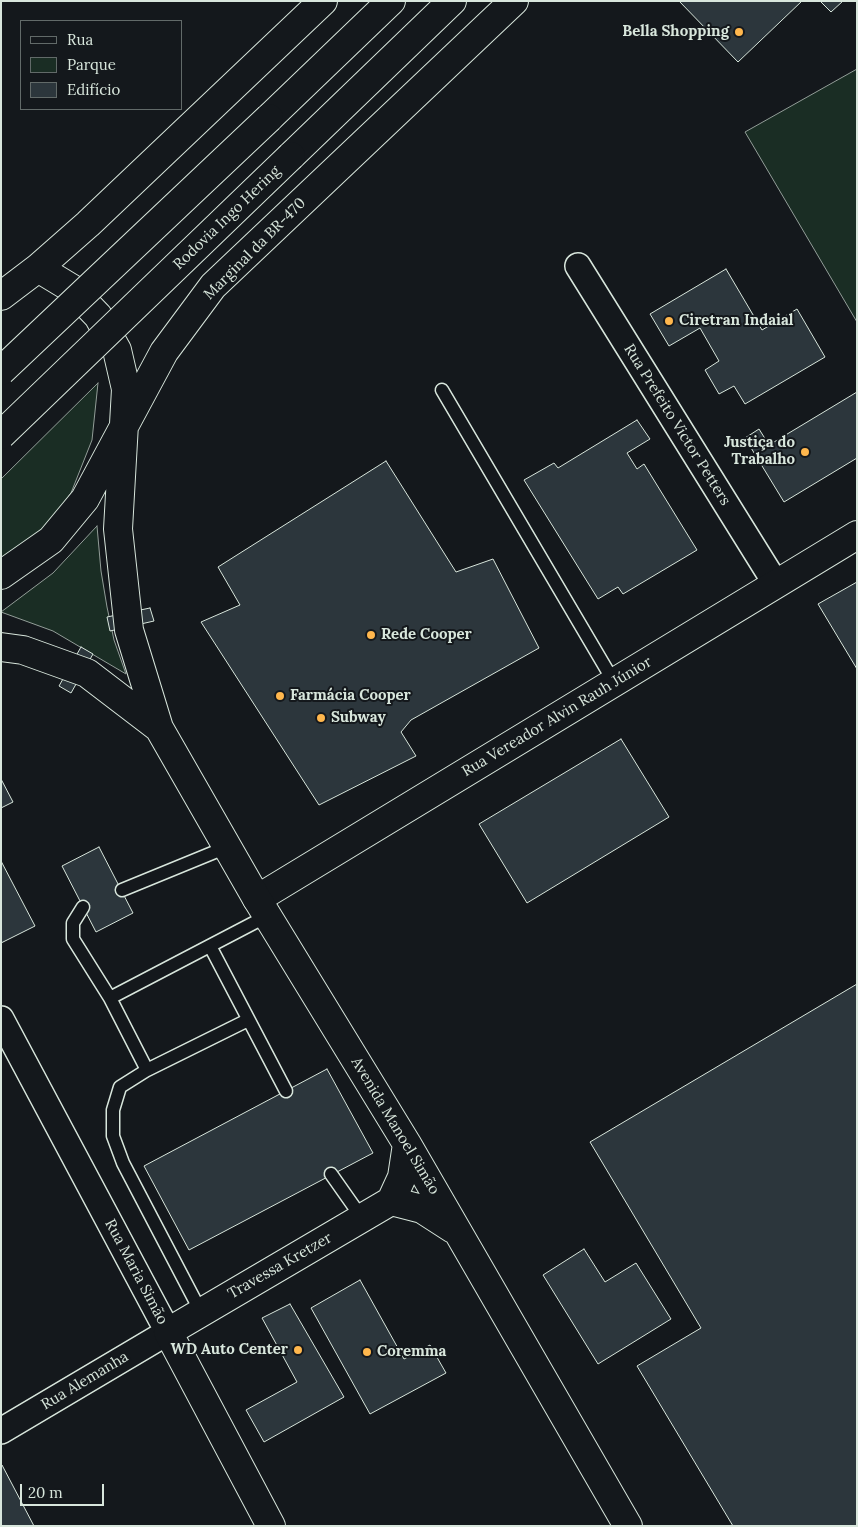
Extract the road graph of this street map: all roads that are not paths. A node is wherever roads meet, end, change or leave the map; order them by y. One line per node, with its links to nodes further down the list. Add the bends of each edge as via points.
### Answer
1 (323, 1): 6 (main road)
2 (391, 1): 8 (main road, bridge)
3 (452, 1): 11 (main road, Rodovia Ingo Hering, bridge)
4 (514, 1): 10 (main road, Marginal da BR-470, via 213,286 164,352)
5 (578, 266): 14 (street, Rua Prefeito Victor Petters)
6 (38, 268): 7 (main road); 10 (main road, Avenida Manoel Simão, via 72,288 98,316 117,350 126,389)
7 (1, 296)
8 (1, 371)
9 (442, 390): 16 (lane)
10 (124, 427): 13 (main road, Marginal da BR-470, via 85,499 68,520 51,540); 17 (main road, Avenida Manoel Simão, via 118,529 130,630)
11 (1, 435)
12 (857, 535): 14 (main road, Rua Vereador Alvin Rauh Júnior)
13 (1, 575)
14 (776, 584): 16 (main road, Rua Vereador Alvin Rauh Júnior)
15 (1, 647): 17 (main road, Avenida Manoel Simão, via 23,650 88,673)
16 (614, 682): 21 (main road, Rua Vereador Alvin Rauh Júnior)
17 (159, 728): 18 (main road, Avenida Manoel Simão)
18 (227, 847): 19 (lane); 21 (main road, Avenida Manoel Simão)
19 (122, 890)
20 (84, 907): 23 (lane, via 73,924 74,939)
21 (262, 907): 22 (lane); 28 (main road, Avenida Manoel Simão)
22 (210, 946): 23 (lane); 25 (lane)
23 (110, 998): 26 (lane)
24 (1, 1019): 34 (street, Rua Maria Simão)
25 (248, 1020): 26 (lane); 27 (lane)
26 (147, 1070): 33 (lane, via 120,1087 113,1110 113,1136 123,1163)
27 (286, 1091)
28 (407, 1144): 30 (main road, via 402,1177); 32 (main road, Avenida Manoel Simão)
29 (331, 1174): 31 (lane)
30 (392, 1200): 31 (main road, Travessa Kretzer); 32 (main road, via 422,1209)
31 (362, 1218): 33 (main road, Travessa Kretzer)
32 (457, 1232): 37 (main road, Avenida Manoel Simão)
33 (201, 1312): 34 (main road, Travessa Kretzer)
34 (168, 1332): 35 (street, Rua Alemanha); 36 (main road, Rua Maria Simão)
35 (1, 1431)
36 (271, 1526)
37 (628, 1526)

